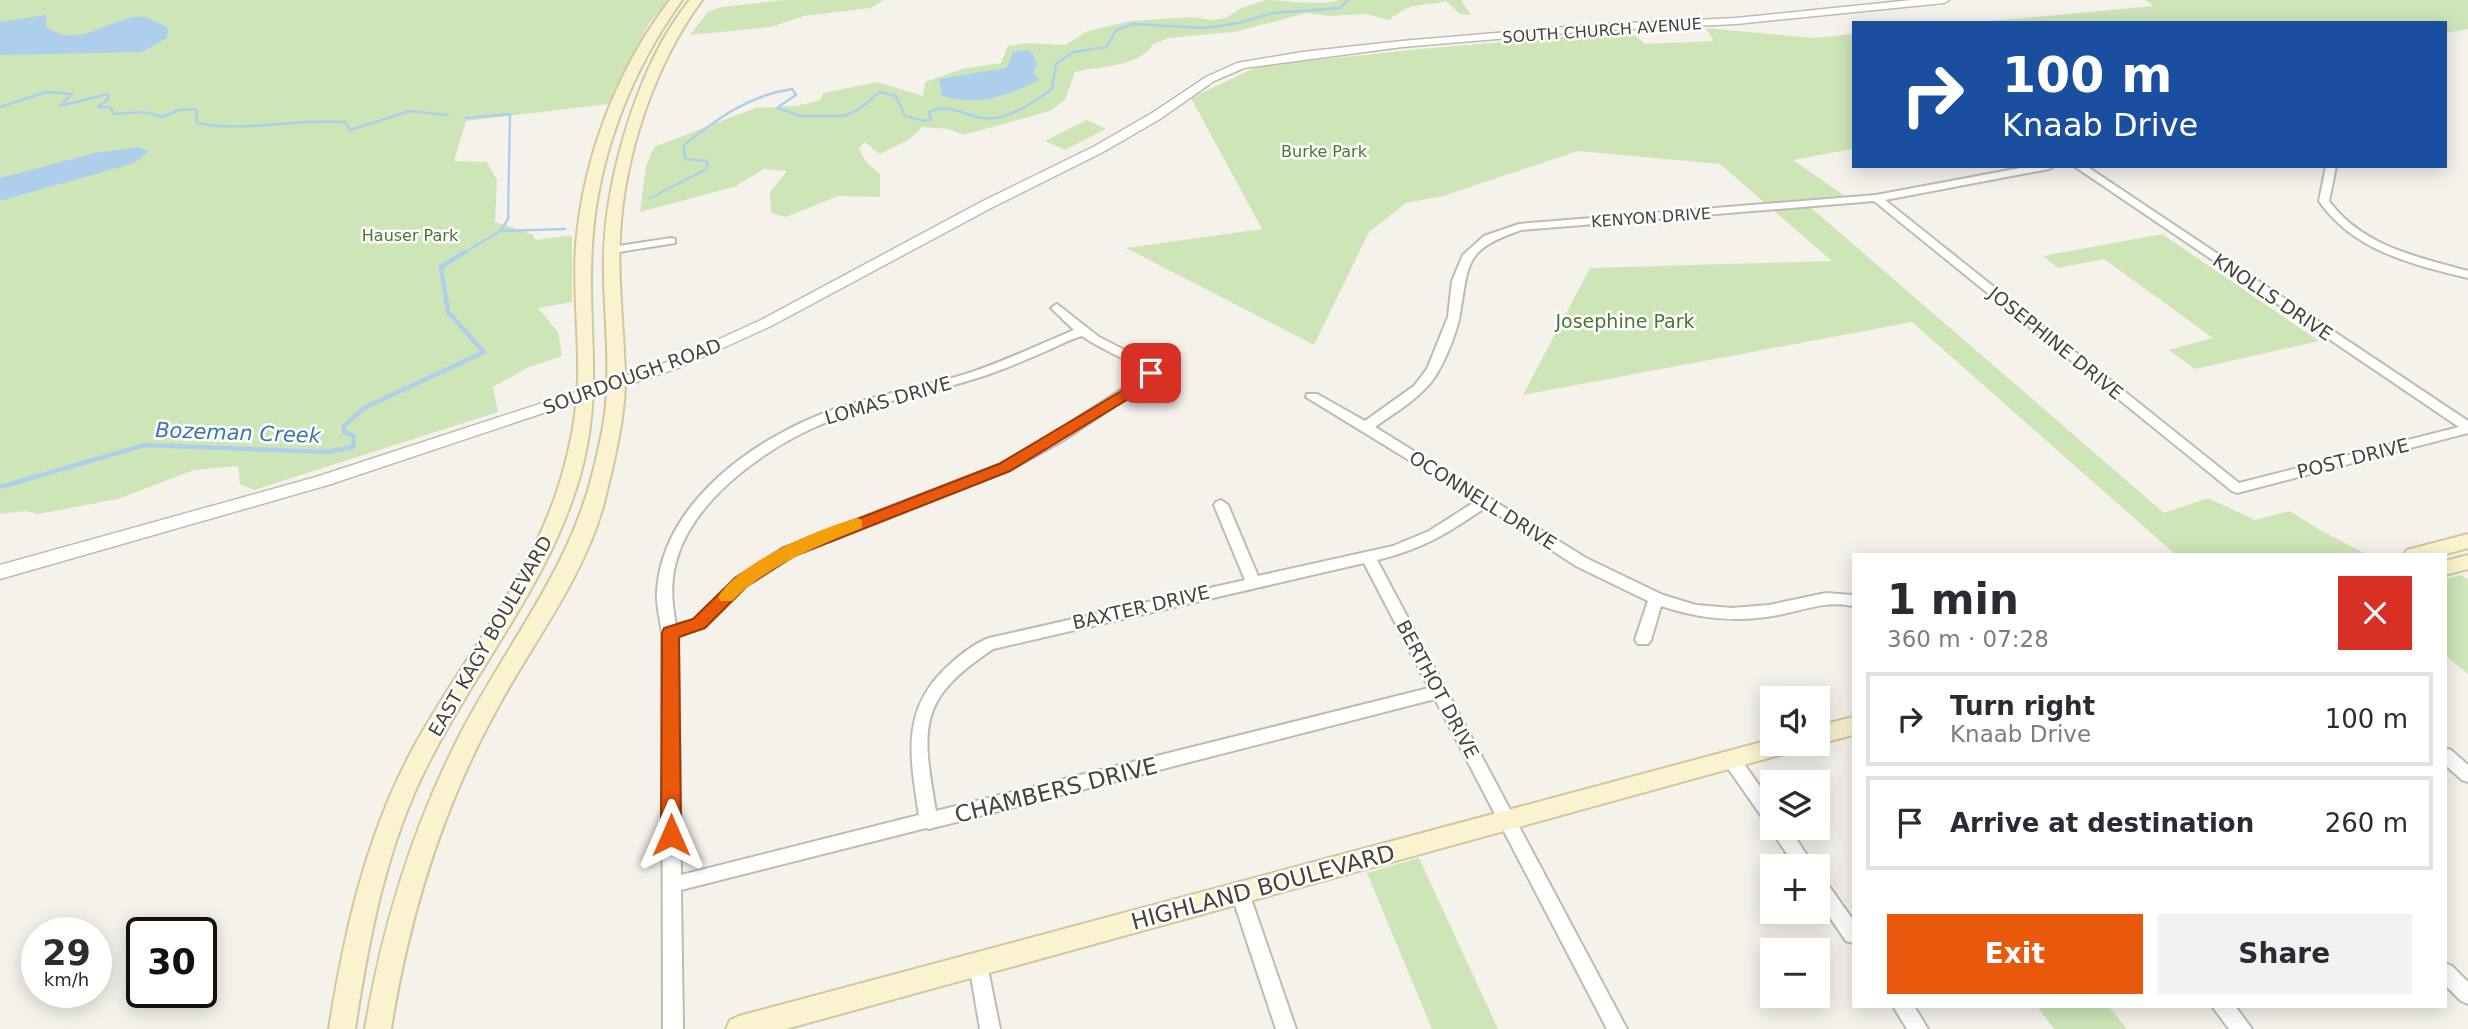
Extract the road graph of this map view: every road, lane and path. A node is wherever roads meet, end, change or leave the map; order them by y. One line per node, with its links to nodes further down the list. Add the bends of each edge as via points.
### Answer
1 (676, 0): 15 (main road, EAST KAGY BOULEVARD, via 623,95 593,189 584,244)
2 (696, 0): 10 (main road, EAST KAGY BOULEVARD, via 671,41 636,120 618,193)
3 (1944, 0): 4 (street, SOUTH CHURCH AVENUE, via 1736,21 1402,44)
4 (1260, 61): 14 (street, SOURDOUGH ROAD, via 1210,79 1116,139 766,323)
5 (2038, 168): 8 (street, KENYON DRIVE)
6 (2081, 168): 18 (street, KNOLLS DRIVE)
7 (2331, 168): 11 (street, via 2324,201 2343,225 2379,246)
8 (1876, 198): 17 (street, KENYON DRIVE, via 1519,227 1488,238 1461,266 1454,317 1433,370 1418,389); 19 (street, JOSEPHINE DRIVE)
9 (671, 240): 10 (street)
10 (612, 250): 14 (main road, EAST KAGY BOULEVARD)
11 (2468, 275)
12 (1057, 308): 13 (street)
13 (1082, 331): 31 (street, LOMAS DRIVE, via 972,376 826,416 756,454 698,509 676,547 664,592); 31 (street, via 1144,364 1151,373 1138,387 1005,467 789,552 741,582 699,624)
14 (616, 386): 15 (street, SOURDOUGH ROAD); 53 (main road, EAST KAGY BOULEVARD, via 602,474 589,519 560,586 474,730 418,853 387,967)
15 (586, 396): 27 (street, SOURDOUGH ROAD, via 322,481); 52 (main road, EAST KAGY BOULEVARD, via 569,483 537,562 425,747 396,810 371,883)
16 (1312, 397): 17 (street, OCONNELL DRIVE)
17 (1366, 427): 20 (street, OCONNELL DRIVE)
18 (2468, 428): 19 (street, POST DRIVE)
19 (2237, 488)
20 (1486, 501): 24 (street, BAXTER DRIVE, via 1418,543); 29 (street, OCONNELL DRIVE, via 1584,565)
21 (1222, 505): 28 (street)
22 (2468, 541): 23 (main road)
23 (2422, 553)
24 (1368, 557): 28 (street, BAXTER DRIVE); 33 (street, BERTHOT DRIVE)
25 (2468, 562): 26 (main road)
26 (2447, 568)
27 (0, 572)
28 (1253, 582): 42 (street, BAXTER DRIVE, via 1008,637 968,656 947,674 923,709 918,729)
29 (1656, 598): 30 (street, OCONNELL DRIVE, via 1688,608 1741,612 1838,597); 32 (street)
30 (1852, 600)
31 (670, 633): 43 (street, LOMAS DRIVE)
32 (1643, 640)
33 (1439, 692): 41 (street, BERTHOT DRIVE); 42 (street, CHAMBERS DRIVE)
34 (1852, 726): 35 (main road)
35 (1830, 732)
36 (1760, 751): 38 (main road, HIGHLAND BOULEVARD)
37 (2447, 757): 39 (street)
38 (1731, 759): 40 (street); 41 (main road, HIGHLAND BOULEVARD)
39 (2468, 775)
40 (1760, 800)
41 (1507, 821): 44 (main road, HIGHLAND BOULEVARD); 58 (street, BERTHOT DRIVE)
42 (929, 822): 43 (street, CHAMBERS DRIVE)
43 (671, 885): 54 (street, LOMAS DRIVE)
44 (1240, 893): 47 (main road, HIGHLAND BOULEVARD); 57 (street)
45 (1830, 902): 46 (street)
46 (1852, 934)
47 (978, 964): 55 (main road, HIGHLAND BOULEVARD); 56 (street)
48 (2447, 974): 49 (street)
49 (2468, 995)
50 (1904, 1008): 59 (street)
51 (2224, 1008): 60 (street)
52 (342, 1029)
53 (378, 1029)
54 (673, 1029)
55 (739, 1029)
56 (990, 1029)
57 (1286, 1029)
58 (1616, 1029)
59 (1919, 1029)
60 (2242, 1029)

